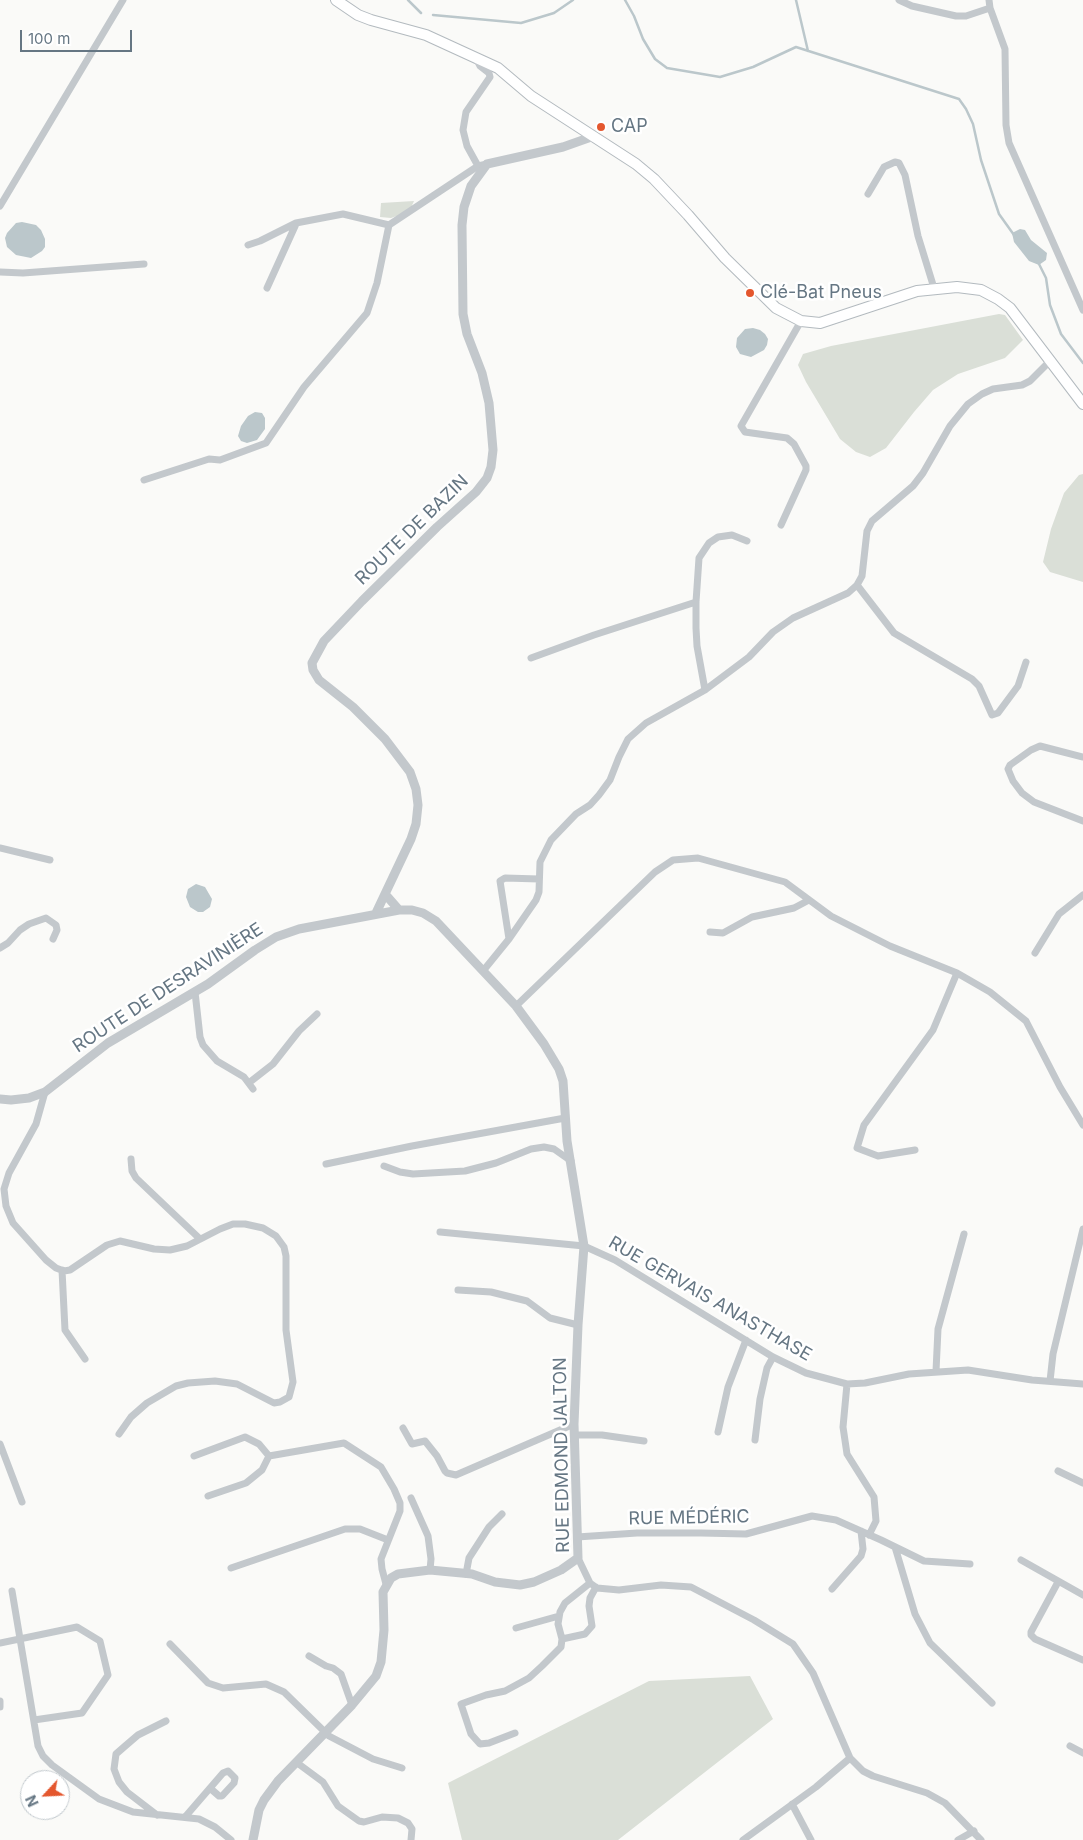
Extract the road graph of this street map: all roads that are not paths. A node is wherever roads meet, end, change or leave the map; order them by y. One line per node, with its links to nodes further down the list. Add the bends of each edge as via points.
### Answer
1 (123, 0): 10 (street)
2 (336, 0): 6 (main road, via 358,15 426,35)
3 (899, 0): 5 (street, via 956,16)
4 (989, 0): 5 (street)
5 (990, 8): 18 (street, via 1005,49 1006,125 1011,149)
6 (475, 56): 7 (main road, via 498,68 531,96); 8 (street, via 490,77 466,112 463,130 467,146)
7 (594, 136): 8 (street, via 570,145); 19 (main road, via 654,179 755,288 776,308)
8 (482, 165): 12 (street); 35 (street, ROUTE DE BAZIN, via 464,207 463,314 482,374 490,416 493,450 487,478 324,641 312,663 319,680 385,739 410,772 416,789 416,824)
9 (868, 194): 17 (street, via 884,167 899,163 905,175 918,236)
10 (0, 206)
11 (296, 223): 12 (street, via 343,214); 13 (street); 16 (street)
12 (389, 225): 22 (street, via 367,313 304,387 266,443 220,460 209,459)
13 (248, 245)
14 (144, 264): 15 (street)
15 (0, 272)
16 (267, 288)
17 (934, 288): 19 (main road, via 820,323); 20 (main road, via 981,290 998,299 1010,308)
18 (1083, 310)
19 (801, 321): 23 (street, via 740,426 746,432 787,438 806,466)
20 (1051, 360): 21 (main road); 25 (street, via 1030,381 993,389 968,404 950,426 923,474 872,520 867,531 862,576)
21 (1083, 404)
22 (144, 480)
23 (781, 525)
24 (747, 541): 26 (street, via 732,534 709,543 700,558)
25 (857, 585): 28 (street, via 894,633 972,679 979,686 992,715 998,713 1018,686); 29 (street, via 848,593 793,618)
26 (696, 602): 27 (street); 29 (street, via 697,646)
27 (531, 658)
28 (1026, 662)
29 (705, 690): 34 (street, via 646,723 628,739 610,780 599,795 551,840 540,862)
30 (1083, 756): 31 (street, via 1040,746 1023,755 1008,769 1013,782 1034,802)
31 (1083, 821)
32 (0, 848): 33 (street)
33 (50, 860)
34 (539, 879): 42 (street, via 536,900); 42 (street, via 505,878 500,881)
35 (385, 894): 38 (street); 39 (street, ROUTE DE BAZIN)
36 (1083, 895): 44 (street, via 1059,914)
37 (809, 900): 40 (street, via 794,908 752,917 723,933); 46 (street, via 831,916 890,946); 48 (street, via 785,882 698,858 672,860 655,872)
38 (399, 910): 39 (street, ROUTE DE DESRAVINIÈRE); 45 (street, ROUTE DE DESRAVINIÈRE, via 412,910 436,921)
39 (376, 913): 47 (street, ROUTE DE DESRAVINIÈRE, via 276,937)
40 (710, 932)
41 (54, 939): 43 (street, via 56,925 46,918 24,927)
42 (509, 939): 45 (street)
43 (0, 948)
44 (1035, 953)
45 (483, 971): 48 (street, ROUTE DE DESRAVINIÈRE)
46 (957, 973): 53 (street, via 990,992 1026,1021); 54 (street, via 934,1030 864,1125 857,1148 878,1156)
47 (195, 992): 49 (street, via 203,1045 217,1061 244,1077 252,1086); 50 (street, ROUTE DE DESRAVINIÈRE, via 108,1043)
48 (516, 1006): 52 (street, ROUTE DE DESRAVINIÈRE, via 559,1069 563,1081)
49 (316, 1014)
50 (45, 1092): 51 (street, ROUTE DE DESRAVINIÈRE, via 29,1098); 64 (street, via 36,1124 9,1173 4,1189 13,1223 46,1260)
51 (0, 1099)
52 (565, 1118): 56 (street, ROUTE DE DESRAVINIÈRE); 57 (street)
53 (1083, 1125)
54 (915, 1150)
55 (131, 1159): 62 (street, via 136,1178)
56 (571, 1162): 58 (street, via 554,1149 544,1147 465,1171 413,1174); 63 (street, ROUTE DE DESRAVINIÈRE)
57 (326, 1164)
58 (384, 1166)
59 (1083, 1230): 71 (street, via 1053,1354)
60 (440, 1232): 63 (street, RUE GERVAIS ANASTHASE)
61 (964, 1234): 70 (street, via 938,1329)
62 (200, 1239): 64 (street, via 170,1250 120,1242 107,1245 70,1270); 77 (street, via 233,1224 245,1224 263,1228 282,1242 286,1256 286,1330 292,1382 289,1397 274,1402 237,1384 215,1381 188,1383 176,1386 147,1403)
63 (584, 1246): 66 (street, RUE EDMOND JALTON); 67 (street, RUE GERVAIS ANASTHASE, via 615,1260)
64 (62, 1270): 69 (street, via 65,1330)
65 (458, 1290): 66 (street, via 491,1292 527,1301 550,1318)
66 (578, 1325): 74 (street, RUE EDMOND JALTON)
67 (746, 1340): 68 (street, RUE GERVAIS ANASTHASE); 76 (street, via 726,1394)
68 (773, 1357): 72 (street, RUE GERVAIS ANASTHASE, via 806,1373); 79 (street, via 760,1399)
69 (85, 1359)
70 (936, 1372): 71 (street, RUE GERVAIS ANASTHASE, via 968,1370); 72 (street, RUE GERVAIS ANASTHASE)
71 (1050, 1381): 73 (street, RUE GERVAIS ANASTHASE)
72 (847, 1384): 91 (street, via 843,1427 847,1454 874,1496 876,1521)
73 (1083, 1384)
74 (574, 1424): 75 (street, via 456,1475 445,1471 425,1441 412,1444); 78 (street, RUE EDMOND JALTON)
75 (403, 1428)
76 (718, 1432)
77 (119, 1434)
78 (574, 1434): 80 (street); 92 (street, RUE EDMOND JALTON)
79 (756, 1440)
80 (644, 1441)
81 (0, 1444): 88 (street)
82 (194, 1456): 83 (street, via 245,1437 260,1444)
83 (269, 1456): 86 (street, via 262,1470 246,1483); 93 (street, via 344,1443 375,1462 388,1476 400,1503)
84 (1058, 1471): 85 (street)
85 (1083, 1483)
86 (208, 1496)
87 (411, 1498): 99 (street, via 428,1536)
88 (22, 1502)
89 (502, 1514): 100 (street, via 469,1558)
90 (861, 1531): 91 (street, RUE MÉDÉRIC); 92 (street, RUE MÉDÉRIC, via 836,1520 812,1516 746,1534 637,1533); 104 (street, via 861,1556)
91 (869, 1535): 94 (street, RUE MÉDÉRIC)
92 (577, 1537): 95 (street, RUE EDMOND JALTON)
93 (388, 1540): 98 (street, via 360,1529 345,1529); 102 (street, via 381,1559)
94 (895, 1547): 97 (street, RUE MÉDÉRIC, via 924,1561); 116 (street, via 915,1614 930,1643)
95 (578, 1558): 100 (street, via 561,1570 520,1585 506,1585); 103 (street, RUE EDMOND JALTON)
96 (1021, 1560): 101 (street)
97 (970, 1564)
98 (231, 1568)
99 (430, 1570): 100 (street); 102 (street, via 398,1574)
100 (466, 1574)
101 (1058, 1582): 106 (street); 114 (street, via 1031,1632 1032,1637)
102 (386, 1584): 117 (street, via 382,1606 381,1662 370,1685)
103 (593, 1585): 107 (street, via 565,1603); 110 (street, via 589,1606 592,1626 585,1634); 125 (street, via 619,1590 660,1585 690,1587 748,1616 793,1644 813,1673)
104 (832, 1589)
105 (12, 1591): 109 (street)
106 (1083, 1596)
107 (559, 1616): 108 (street); 110 (street)
108 (516, 1628)
109 (20, 1639): 111 (street); 119 (street); 119 (street, via 77,1627 100,1641 108,1675 82,1713)
110 (562, 1639): 121 (street, via 561,1647 529,1678 505,1691 461,1704 471,1734 480,1744)
111 (0, 1643)
112 (170, 1644): 122 (street, via 208,1683 223,1688 266,1684 284,1692)
113 (309, 1656): 117 (street, via 341,1674)
114 (1083, 1660)
115 (0, 1701): 118 (street)
116 (992, 1703)
117 (352, 1705): 122 (street)
118 (0, 1707)
119 (34, 1720): 130 (street, via 38,1746 52,1765 99,1799 133,1812)
120 (166, 1721): 130 (street, via 124,1746 116,1754 114,1769 127,1792)
121 (515, 1732)
122 (324, 1733): 126 (street); 127 (street, via 373,1759)
123 (1070, 1746): 124 (street)
124 (1083, 1753)
125 (850, 1758): 129 (street); 132 (street, via 873,1776 928,1792 945,1803)
126 (296, 1762): 134 (street, via 264,1800); 135 (street, via 323,1782 338,1806 359,1821 398,1818 412,1829)
127 (402, 1768)
128 (210, 1789): 131 (street)
129 (792, 1804): 136 (street); 137 (street)
130 (157, 1815): 131 (street)
131 (185, 1817): 133 (street, via 199,1819)
132 (974, 1831): 138 (street); 139 (street)
133 (231, 1840)
134 (253, 1840)
135 (411, 1840)
136 (743, 1840)
137 (811, 1840)
138 (958, 1840)
139 (982, 1840)

